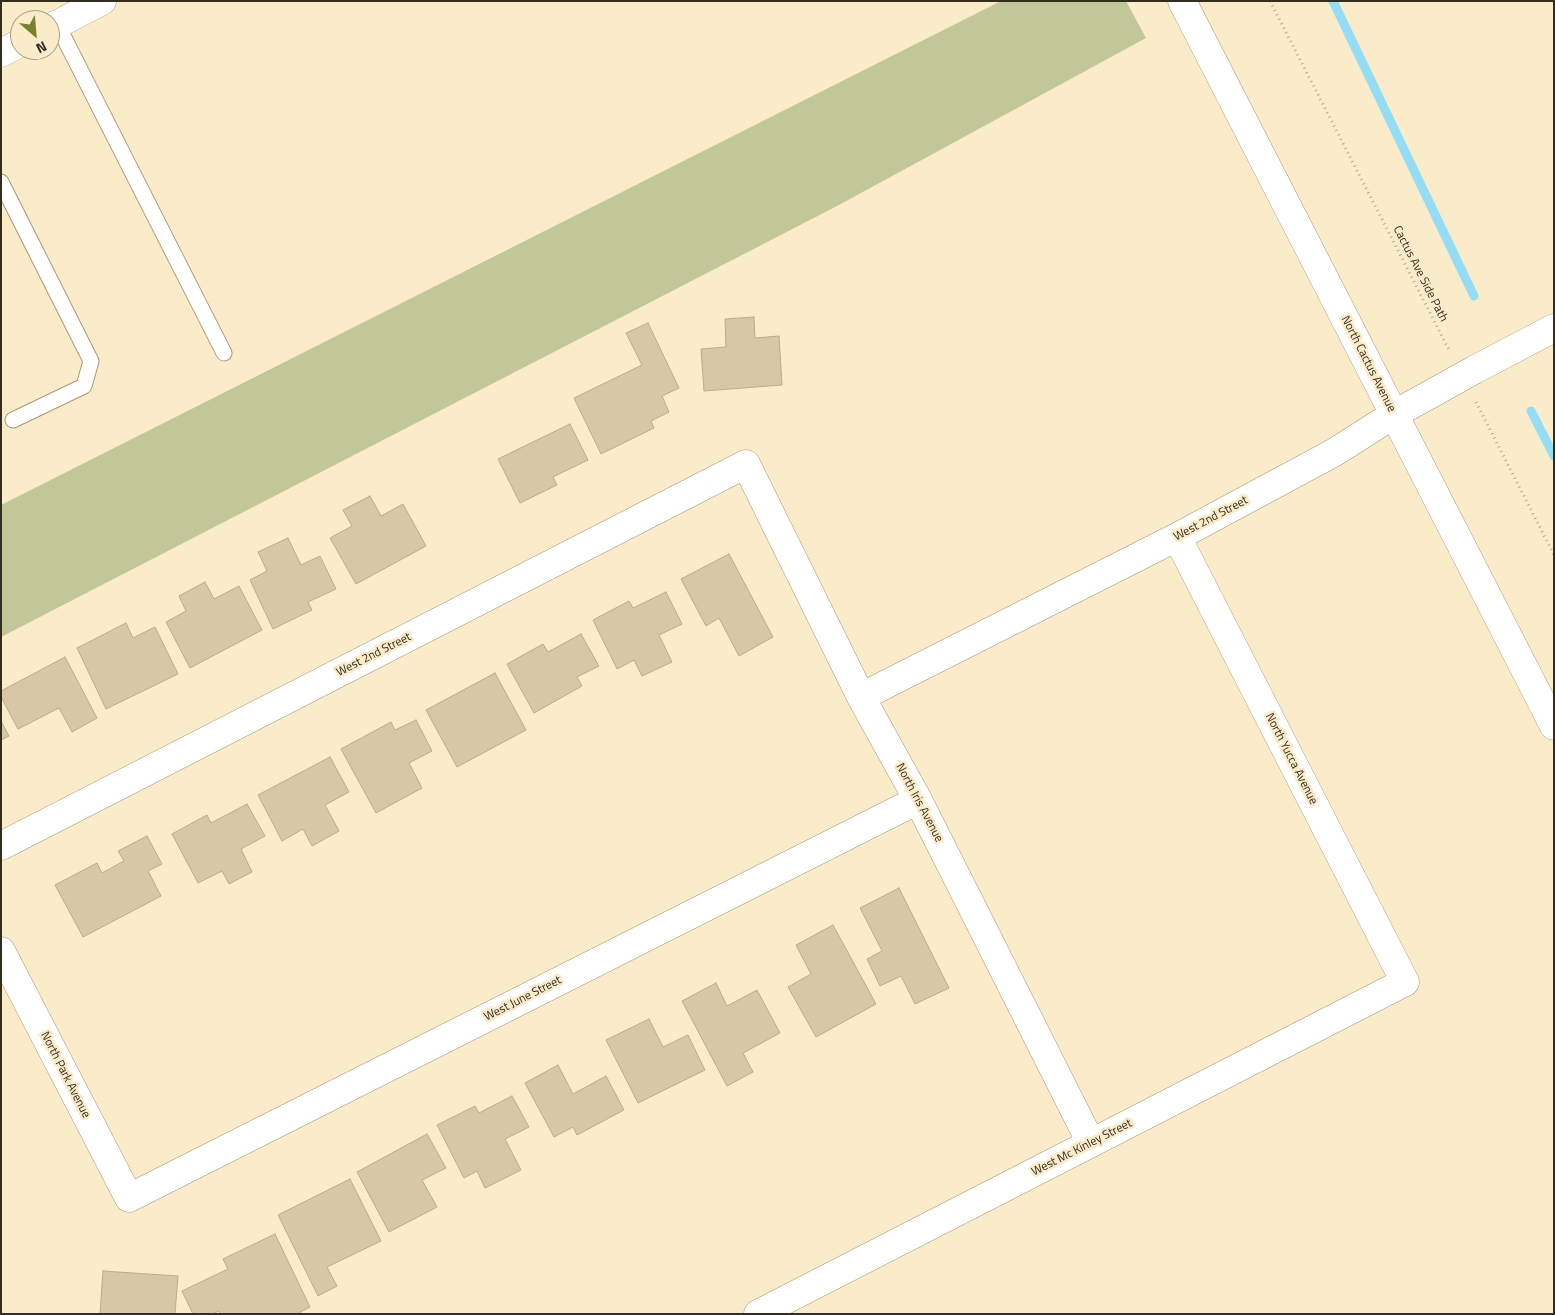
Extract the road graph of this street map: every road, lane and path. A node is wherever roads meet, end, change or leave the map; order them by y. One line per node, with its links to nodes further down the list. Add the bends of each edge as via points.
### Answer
1 (102, 1): 4 (street)
2 (1182, 1): 10 (street, North Cactus Avenue)
3 (1270, 1): 9 (path, Cactus Ave Side Path)
4 (60, 23)
5 (60, 38): 8 (lane)
6 (1, 182): 11 (lane, via 91,361 84,386)
7 (1554, 328): 9 (street, West 2nd Street)
8 (224, 353)
9 (1463, 376): 10 (street, West 2nd Street); 14 (path, Cactus Ave Side Path)
10 (1394, 415): 13 (street, West 2nd Street, via 1336,452); 16 (street, North Cactus Avenue)
11 (13, 420)
12 (746, 464): 15 (street, North Iris Avenue); 18 (street, West 2nd Street)
13 (1177, 537): 15 (street, West 2nd Street); 20 (street, North Yucca Avenue)
14 (1554, 555)
15 (861, 697): 17 (street, North Iris Avenue)
16 (1554, 726)
17 (918, 800): 21 (street, North Iris Avenue); 22 (street, West June Street)
18 (1, 846)
19 (1, 951): 22 (street, North Park Avenue)
20 (1405, 982): 21 (street, West Mc Kinley Street)
21 (1091, 1143): 23 (street, West Mc Kinley Street)
22 (129, 1198)
23 (758, 1314)

